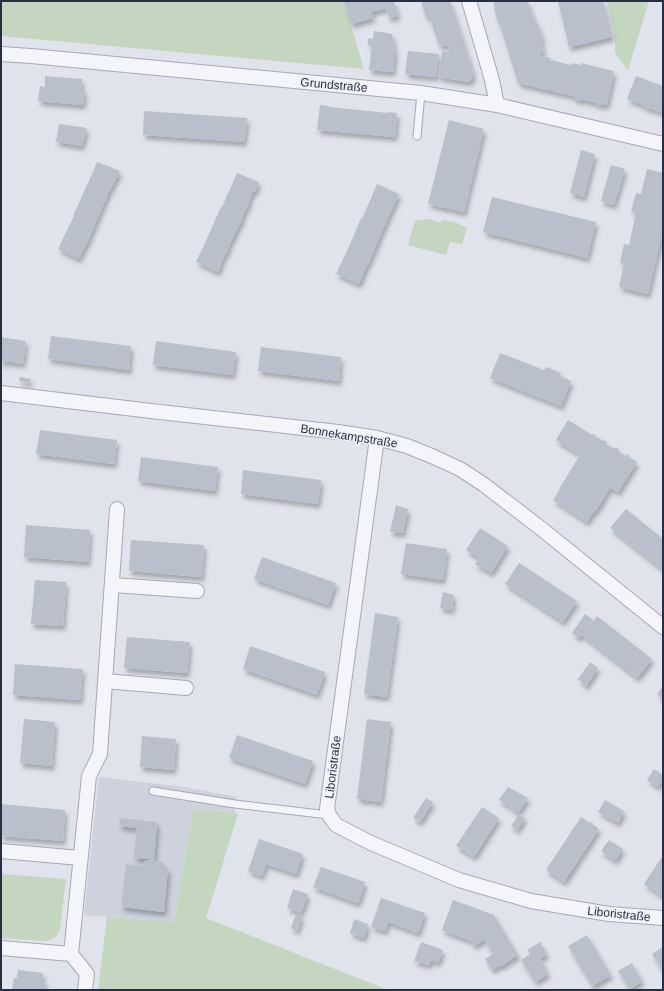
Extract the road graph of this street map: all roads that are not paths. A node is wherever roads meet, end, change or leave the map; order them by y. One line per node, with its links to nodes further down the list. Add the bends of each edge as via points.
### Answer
1 (469, 1): 4 (street)
2 (1, 54): 3 (street, Grundstraße)
3 (421, 93): 4 (street, Grundstraße); 5 (lane)
4 (497, 105): 6 (street, Grundstraße)
5 (417, 136)
6 (663, 144)
7 (1, 393): 8 (street, Bonnekampstraße)
8 (377, 438): 12 (street, Bonnekampstraße, via 407,446 460,469 544,530); 16 (street, Liboristraße, via 327,809)
9 (117, 509): 10 (street)
10 (113, 585): 11 (street); 13 (street)
11 (197, 591)
12 (663, 627)
13 (105, 681): 14 (street); 18 (street, via 100,754 89,776)
14 (186, 688)
15 (153, 791): 16 (lane)
16 (329, 815): 19 (street, Liboristraße, via 336,825 371,843 459,880 531,901 609,914)
17 (1, 852): 18 (street)
18 (80, 858): 21 (street)
19 (663, 918)
20 (1, 948): 21 (street)
21 (71, 954): 22 (street, via 87,974)
22 (85, 990)

